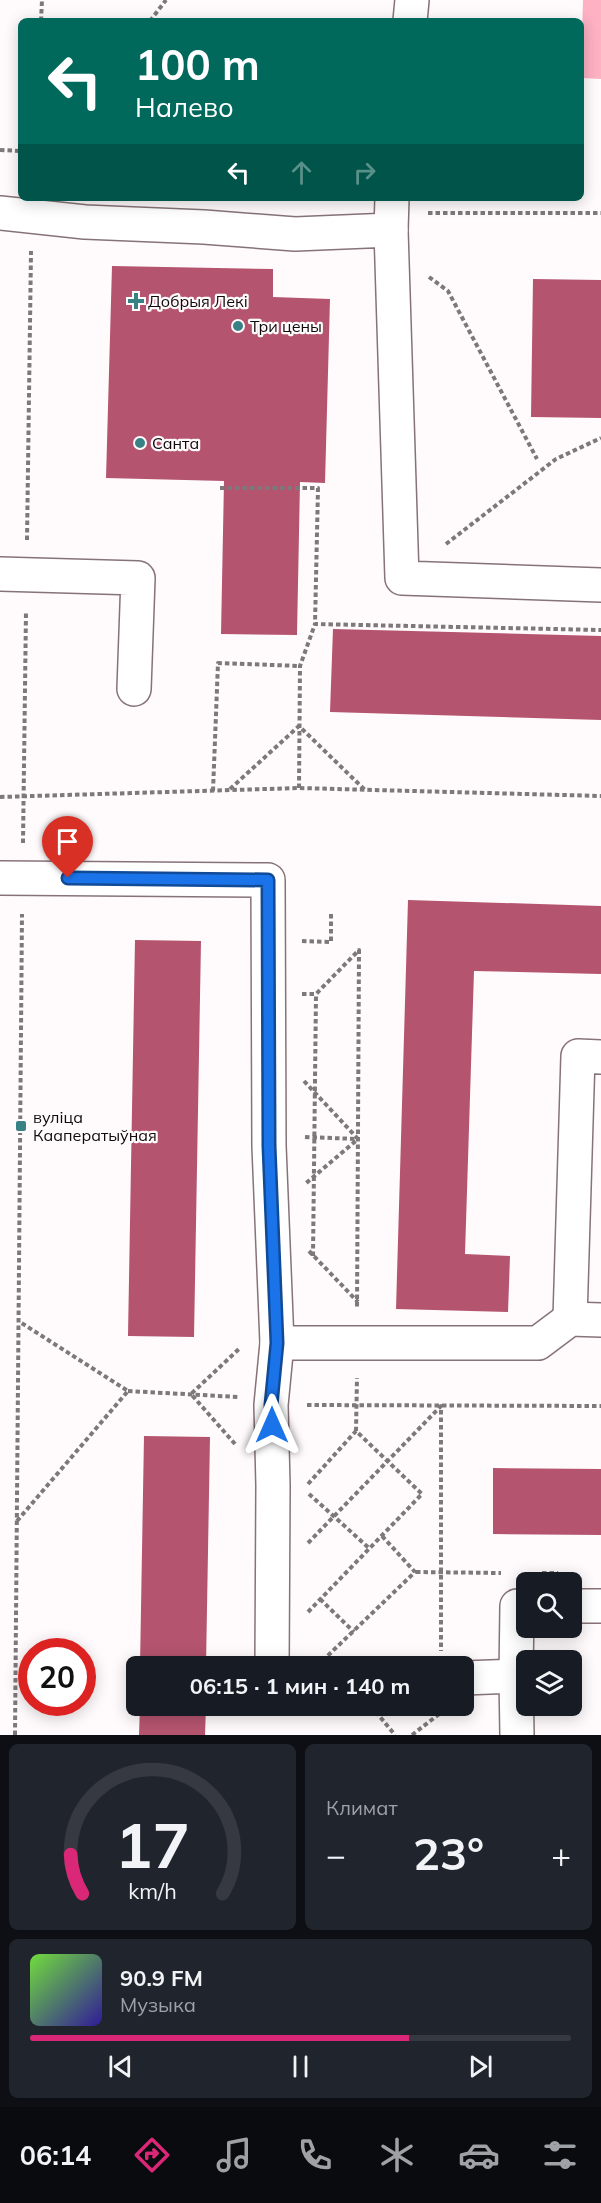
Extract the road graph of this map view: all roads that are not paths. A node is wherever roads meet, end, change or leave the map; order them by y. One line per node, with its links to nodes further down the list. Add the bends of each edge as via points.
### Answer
1 (412, 0): 2 (lane)
2 (410, 18)
3 (16, 215): 4 (lane, via 295,234)
4 (392, 223): 6 (lane, via 402,578)
5 (13, 574): 7 (lane, via 138,578)
6 (601, 585)
7 (134, 689)
8 (12, 878): 11 (lane, via 268,880 272,1213)
9 (601, 1057): 10 (lane, via 578,1056)
10 (586, 1319): 11 (lane, via 538,1344)
11 (261, 1343): 14 (lane, via 271,1405)
12 (582, 1606): 13 (lane)
13 (601, 1606)
14 (272, 1656)
15 (516, 1676): 16 (lane)
16 (474, 1678)
17 (517, 1716): 18 (lane)
18 (517, 1735)

